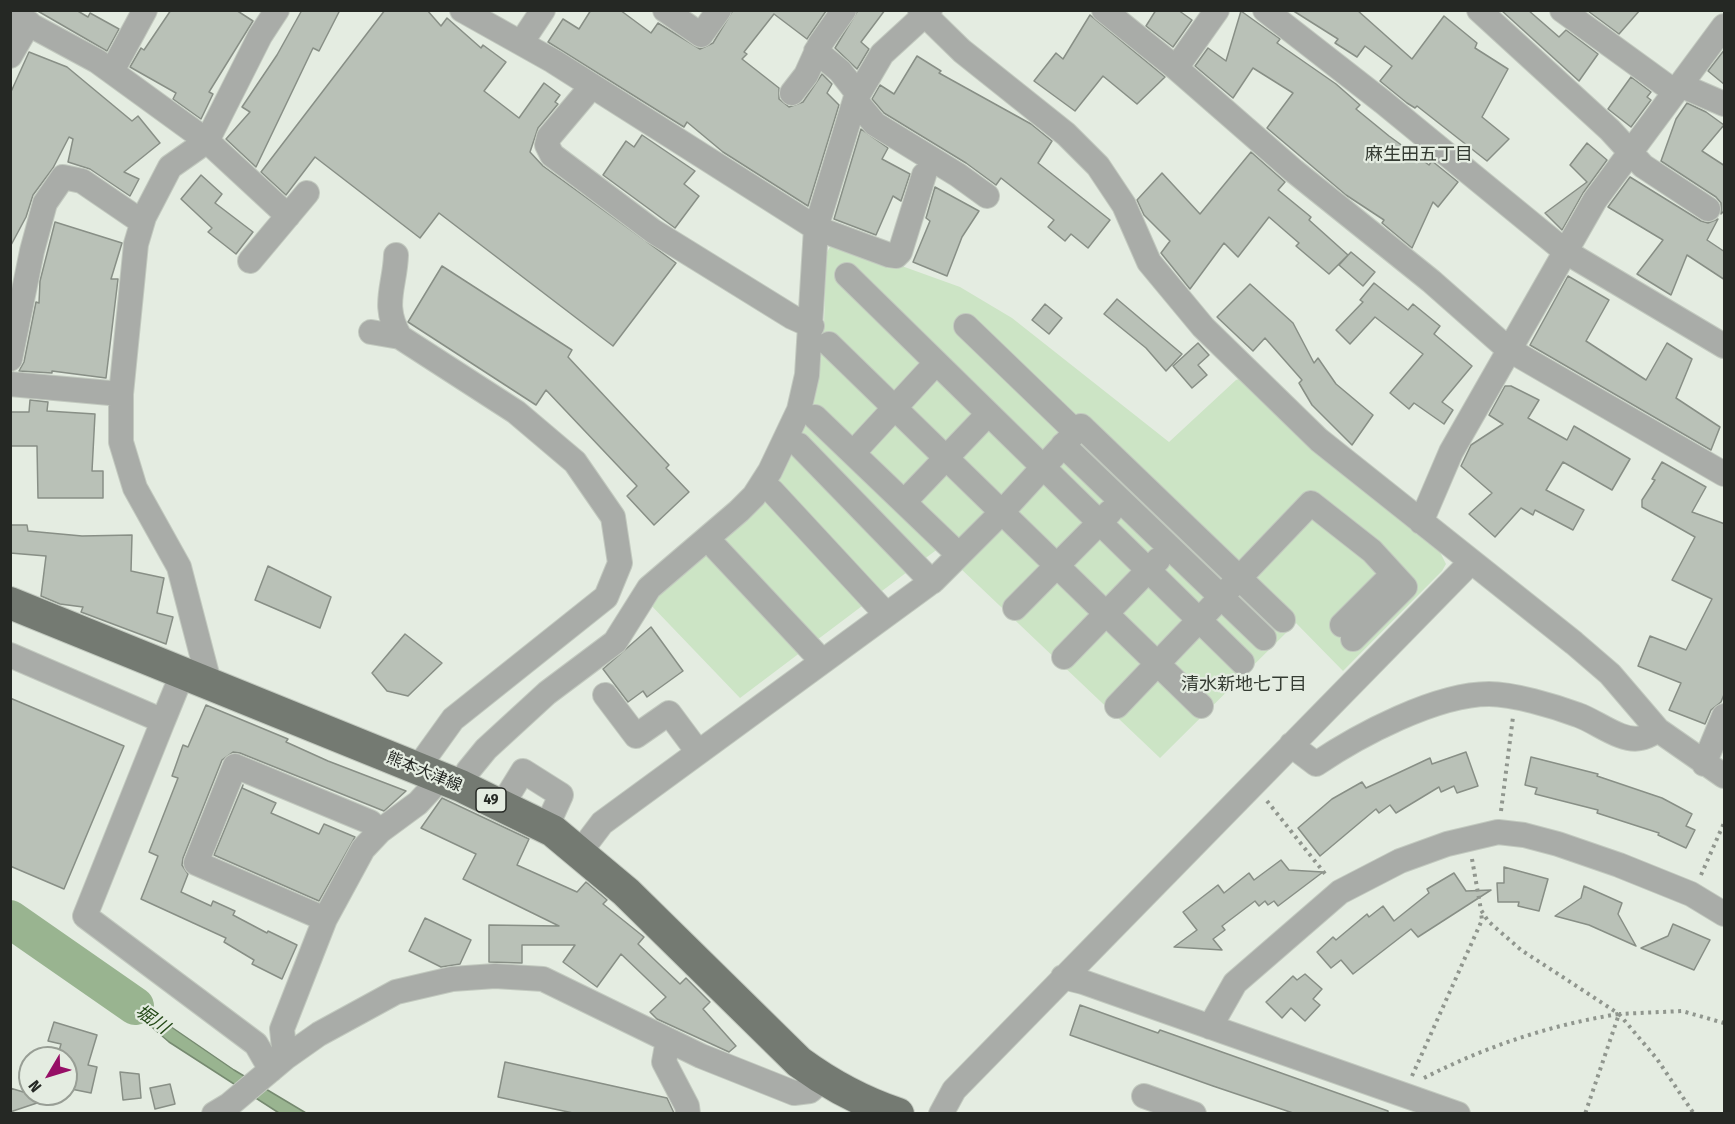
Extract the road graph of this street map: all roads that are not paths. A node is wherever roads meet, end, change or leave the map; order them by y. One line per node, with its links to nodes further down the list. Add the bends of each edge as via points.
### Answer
1 (145, 10): 20 (street)
2 (277, 10): 26 (street)
3 (462, 10): 16 (street)
4 (543, 10): 16 (street)
5 (665, 10): 6 (street, via 700,35)
6 (719, 10)
7 (1104, 10): 19 (street)
8 (1216, 10): 19 (street)
9 (1265, 10): 35 (street)
10 (1479, 10): 27 (street)
11 (1562, 10): 22 (street)
12 (838, 11): 17 (street)
13 (925, 12): 24 (street, via 882,54); 64 (street, via 962,51 1066,134 1098,166 1124,206 1149,262 1203,327 1319,440)
14 (19, 16): 18 (street); 20 (street)
15 (1725, 26): 22 (street)
16 (521, 44): 21 (street)
17 (816, 51): 23 (street, via 806,75); 24 (street, via 840,71)
18 (10, 56)
19 (1176, 68): 45 (street)
20 (112, 71): 26 (street)
21 (592, 86): 34 (street); 39 (street, via 549,136 547,145 552,155 652,231)
22 (1678, 88): 25 (street); 27 (street)
23 (792, 93)
24 (856, 97): 30 (street, via 875,124); 34 (street)
25 (1725, 104)
26 (207, 141): 32 (street); 33 (street, via 170,167)
27 (1630, 153): 31 (street); 35 (street, via 1595,200)
28 (924, 175): 34 (street, via 906,237 896,256)
29 (307, 193): 32 (street)
30 (987, 196)
31 (1708, 210)
32 (288, 216): 37 (street)
33 (142, 222): 46 (street, via 82,181 63,177 45,203); 49 (street, via 136,244)
34 (816, 228): 39 (street)
35 (1566, 252): 44 (street); 45 (street)
36 (396, 255): 42 (street, via 389,305)
37 (250, 261)
38 (847, 276): 47 (street)
39 (812, 326): 100 (street, via 799,410 754,496 649,588 615,642 547,693 486,749 468,771)
40 (966, 326): 53 (street)
41 (371, 332): 42 (street)
42 (400, 337): 100 (street, via 516,412 575,462 613,517 620,563 606,597 453,719)
43 (829, 344): 50 (street)
44 (1725, 346)
45 (1508, 349): 58 (street); 64 (street, via 1450,452)
46 (10, 358)
47 (936, 363): 50 (street); 51 (street)
48 (10, 384): 49 (street)
49 (121, 394): 89 (street, via 121,442 135,488 179,567)
50 (895, 408): 55 (street); 56 (street)
51 (988, 414): 56 (street); 57 (street)
52 (815, 417): 55 (street)
53 (1073, 434): 57 (street); 59 (street); 61 (street)
54 (799, 446): 74 (street)
55 (853, 453): 62 (street)
56 (947, 458): 62 (street); 63 (street)
57 (1042, 468): 63 (street); 65 (street)
58 (1725, 474)
59 (1139, 482): 61 (street); 66 (street)
60 (772, 491): 79 (street)
61 (1121, 501): 65 (street); 68 (street)
62 (904, 502): 69 (street)
63 (1002, 512): 69 (street); 71 (street)
64 (1421, 522): 70 (street)
65 (1098, 523): 71 (street); 72 (street)
66 (1188, 530): 68 (street); 73 (street)
67 (716, 548): 86 (street)
68 (1170, 548): 72 (street); 75 (street)
69 (959, 555): 74 (street)
70 (1471, 562): 95 (street, via 1610,674); 96 (street)
71 (1057, 565): 77 (street); 78 (street)
72 (1148, 571): 78 (street); 81 (street)
73 (1239, 579): 75 (street); 80 (street); 82 (street, via 1311,503 1372,551 1405,587)
74 (932, 582): 79 (street)
75 (1221, 597): 81 (street); 83 (street)
76 (10, 603): 89 (main road, 熊本大津線 / 49)
77 (1015, 608)
78 (1107, 613): 85 (street); 88 (street)
79 (886, 614): 86 (street)
80 (1282, 620)
81 (1199, 621): 87 (street); 88 (street)
82 (1348, 632)
83 (1264, 638)
84 (10, 655): 94 (street)
85 (1064, 657)
86 (822, 661): 97 (street)
87 (1242, 662)
88 (1158, 663): 91 (street); 92 (street)
89 (196, 677): 94 (street); 100 (main road, 熊本大津線 / 49)
90 (605, 695): 97 (street, via 636,736 669,712)
91 (1117, 706)
92 (1201, 706)
93 (1725, 716): 98 (street)
94 (163, 721): 108 (street, via 85,916 256,1044)
95 (1658, 730): 96 (street, via 1640,739 1623,736 1578,715 1489,694 1408,714 1347,743 1316,764); 98 (street)
96 (1291, 745): 105 (street)
97 (698, 752): 102 (street, via 602,823)
98 (1704, 764): 99 (street)
99 (1725, 776)
100 (440, 778): 101 (street, via 418,803); 102 (main road, 熊本大津線 / 49, via 546,828)
101 (380, 831): 104 (street, via 363,849); 104 (street, via 370,822 236,766 196,862)
102 (580, 852): 109 (main road, 熊本大津線 / 49, via 799,1062)
103 (1725, 914): 106 (street, via 1691,894 1558,844 1498,832 1400,861 1340,892 1235,983)
104 (325, 919): 108 (street, via 282,1029)
105 (1063, 977): 106 (street); 114 (street, via 954,1090)
106 (1210, 1027): 116 (street, via 1406,1091)
107 (668, 1040): 108 (street, via 543,979 452,979 396,992 320,1034); 109 (street, via 794,1093 810,1092); 112 (street, via 664,1062)
108 (273, 1068): 111 (street)
109 (823, 1079): 113 (main road, 熊本大津線 / 49)
110 (1144, 1096): 115 (street)
111 (224, 1107)
112 (687, 1113)
113 (898, 1113)
114 (941, 1113)
115 (1194, 1113)
116 (1458, 1113)

